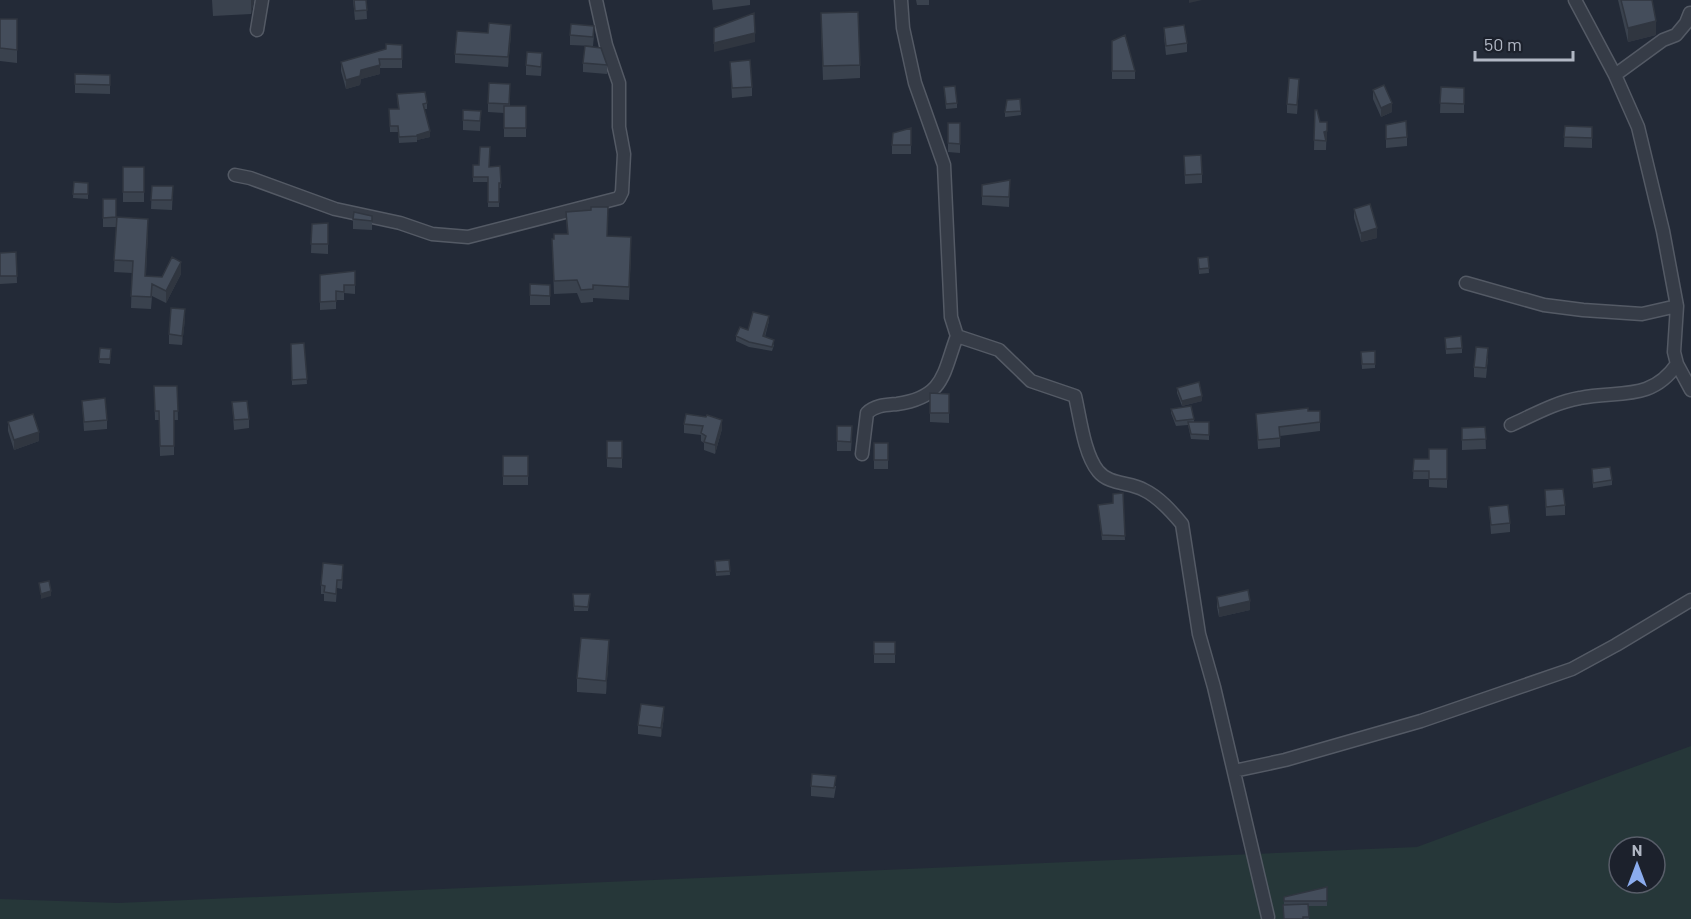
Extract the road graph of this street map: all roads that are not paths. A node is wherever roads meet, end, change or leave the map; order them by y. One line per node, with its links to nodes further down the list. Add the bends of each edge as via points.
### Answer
1 (262, 0): 6 (street)
2 (596, 0): 8 (street, via 619,83 619,127 624,154 619,198 468,237 432,234 335,209)
3 (901, 0): 11 (street, via 915,83 944,165 951,317)
4 (1575, 0): 7 (street)
5 (1690, 14): 7 (street, via 1676,34)
6 (257, 30)
7 (1615, 75): 10 (street, via 1638,127)
8 (235, 175)
9 (1466, 283): 10 (street, via 1544,305 1583,310 1642,314)
10 (1677, 306): 12 (street)
11 (957, 336): 15 (street, via 938,387 902,403 871,408); 17 (street, via 999,350 1031,381 1075,396 1090,458 1099,472 1109,480 1145,490 1182,524 1199,634)
12 (1677, 364): 13 (street); 14 (street, via 1659,385 1617,395 1580,398)
13 (1691, 390)
14 (1511, 425)
15 (862, 454)
16 (1691, 600): 17 (street, via 1572,669 1421,721)
17 (1234, 771): 18 (street)
18 (1268, 917)

